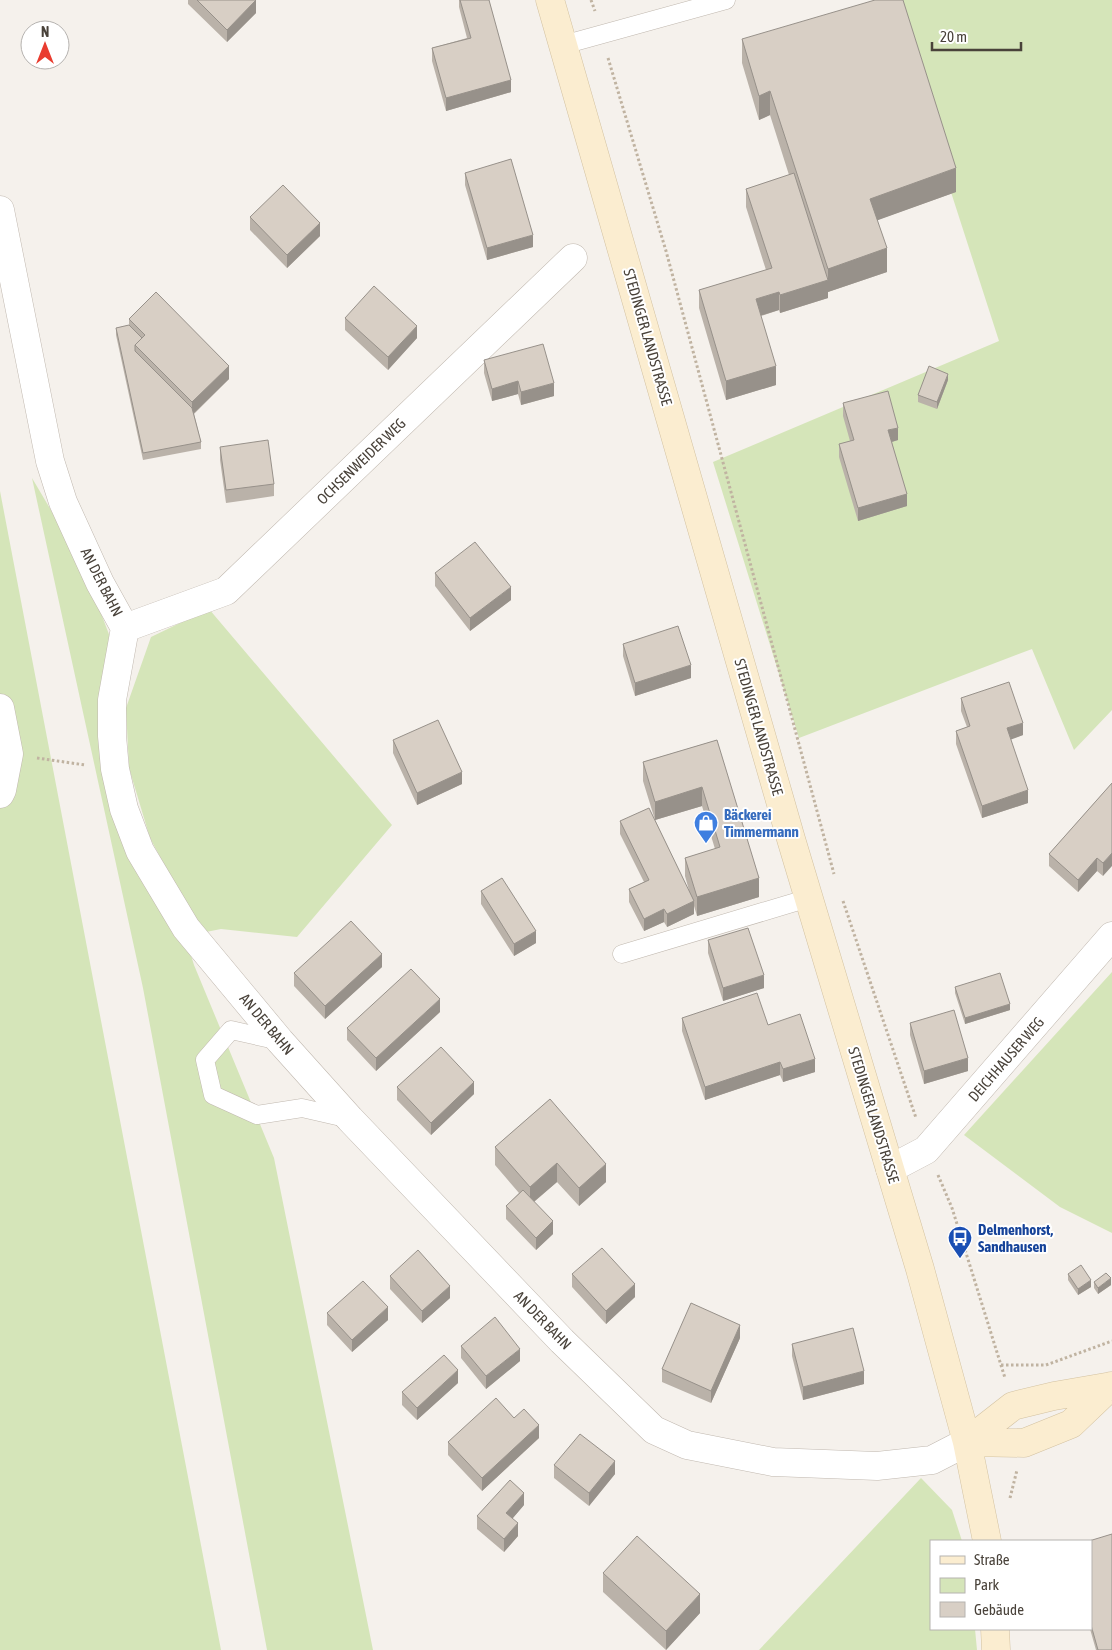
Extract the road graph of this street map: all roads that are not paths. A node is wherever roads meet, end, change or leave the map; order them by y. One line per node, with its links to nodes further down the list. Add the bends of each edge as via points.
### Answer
1 (550, 0): 3 (main road, STEDINGER LANDSTRASSE)
2 (726, 0): 3 (lane)
3 (563, 45): 9 (main road, STEDINGER LANDSTRASSE)
4 (0, 210): 6 (street, AN DER BAHN, via 50,461 67,511)
5 (573, 258): 6 (street, OCHSENWEIDER WEG, via 226,591)
6 (125, 628): 12 (street, AN DER BAHN, via 112,700 115,769 124,809 140,851 186,928)
7 (0, 708): 8 (street, via 9,754)
8 (0, 794)
9 (809, 898): 11 (lane); 14 (main road, STEDINGER LANDSTRASSE)
10 (1112, 936): 14 (street, DEICHHAUSER WEG, via 926,1150)
11 (622, 954)
12 (280, 1041): 13 (street, AN DER BAHN); 13 (lane, via 231,1030 204,1060 213,1095 257,1115 302,1108)
13 (350, 1119): 16 (street, AN DER BAHN, via 562,1341 654,1430 687,1445 773,1462 886,1465 932,1460)
14 (890, 1169): 16 (main road, STEDINGER LANDSTRASSE)
15 (1111, 1386): 16 (main road, via 1013,1406); 16 (main road, via 1071,1424 1024,1443)
16 (967, 1442): 17 (main road, STEDINGER LANDSTRASSE)
17 (987, 1540)
18 (995, 1630): 19 (main road)
19 (996, 1650)

